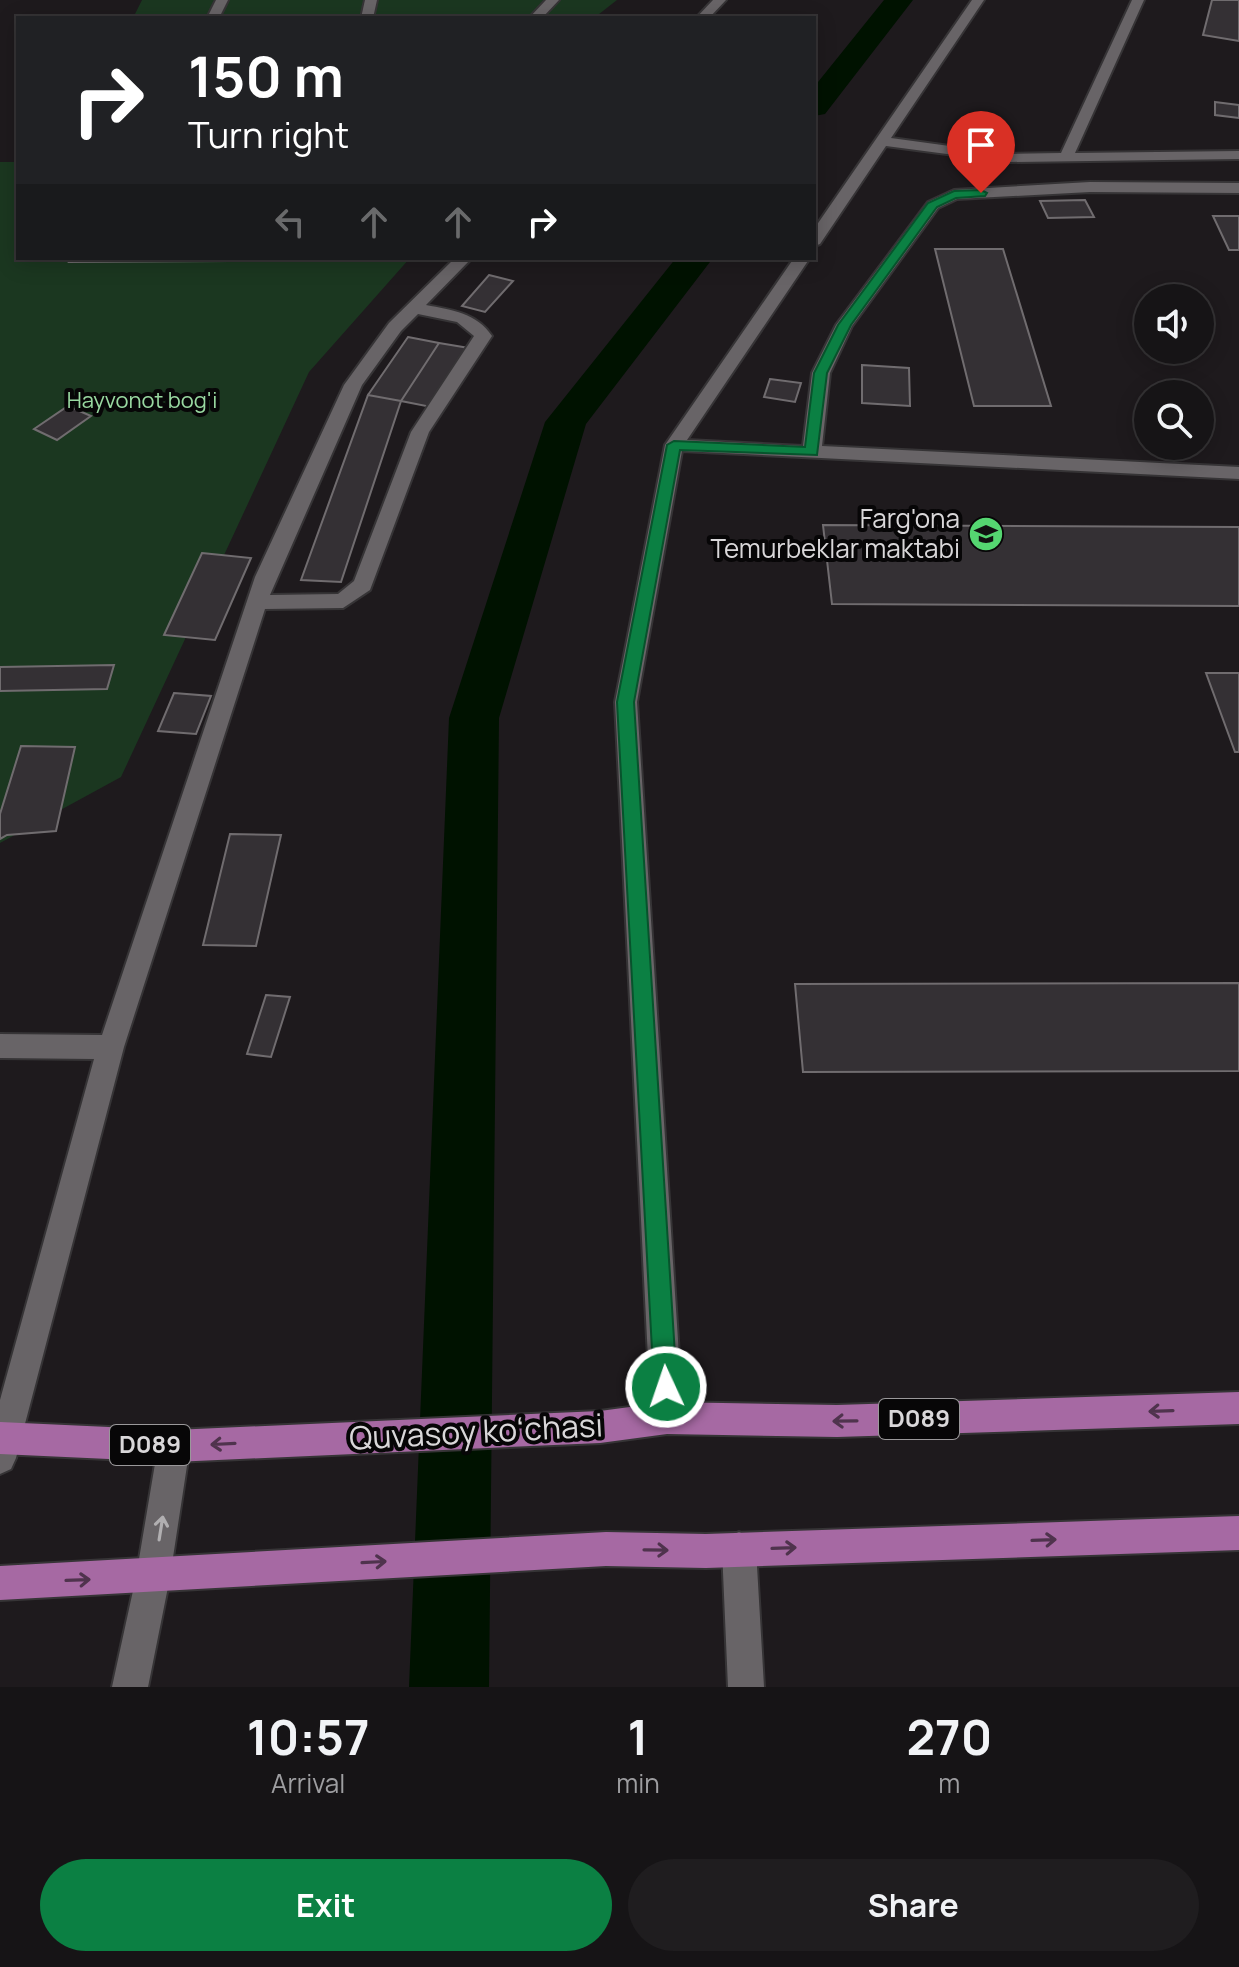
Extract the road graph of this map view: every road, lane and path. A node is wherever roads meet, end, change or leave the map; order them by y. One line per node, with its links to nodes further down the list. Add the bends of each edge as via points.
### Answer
1 (553, 0): 5 (street)
2 (719, 0): 6 (street)
3 (978, 0): 7 (street)
4 (1138, 0): 9 (street)
5 (537, 16)
6 (704, 16)
7 (883, 141): 9 (street, via 1008,158); 11 (street)
8 (1239, 155): 9 (street)
9 (1066, 157)
10 (1239, 188): 16 (street, via 1090,187 954,195 933,205 844,325 821,373)
11 (816, 238)
12 (462, 260): 14 (street)
13 (801, 260): 15 (street)
14 (414, 308): 18 (street, via 353,385); 18 (street, via 467,320 483,336 420,432 363,585 343,601)
15 (674, 445): 16 (street); 22 (street, via 626,702)
16 (812, 452): 17 (street)
17 (1239, 473)
18 (257, 602): 20 (street)
19 (0, 1046): 20 (street)
20 (111, 1047): 23 (street)
21 (1239, 1408): 22 (main road, Quvasoy koʻchasi / D089, one-way to 22, via 837,1421)
22 (667, 1418): 24 (main road, Quvasoy koʻchasi / D089, one-way to 24, via 600,1427)
23 (2, 1444): 24 (main road, Quvasoy koʻchasi / D089)
24 (174, 1446): 27 (street, one-way to 24)
25 (1239, 1533): 26 (main road, one-way to 25)
26 (723, 1550): 27 (main road, one-way to 26, via 606,1549); 30 (street)
27 (153, 1577): 28 (main road, one-way to 27); 29 (street)
28 (0, 1583)
29 (130, 1687)
30 (746, 1687)

